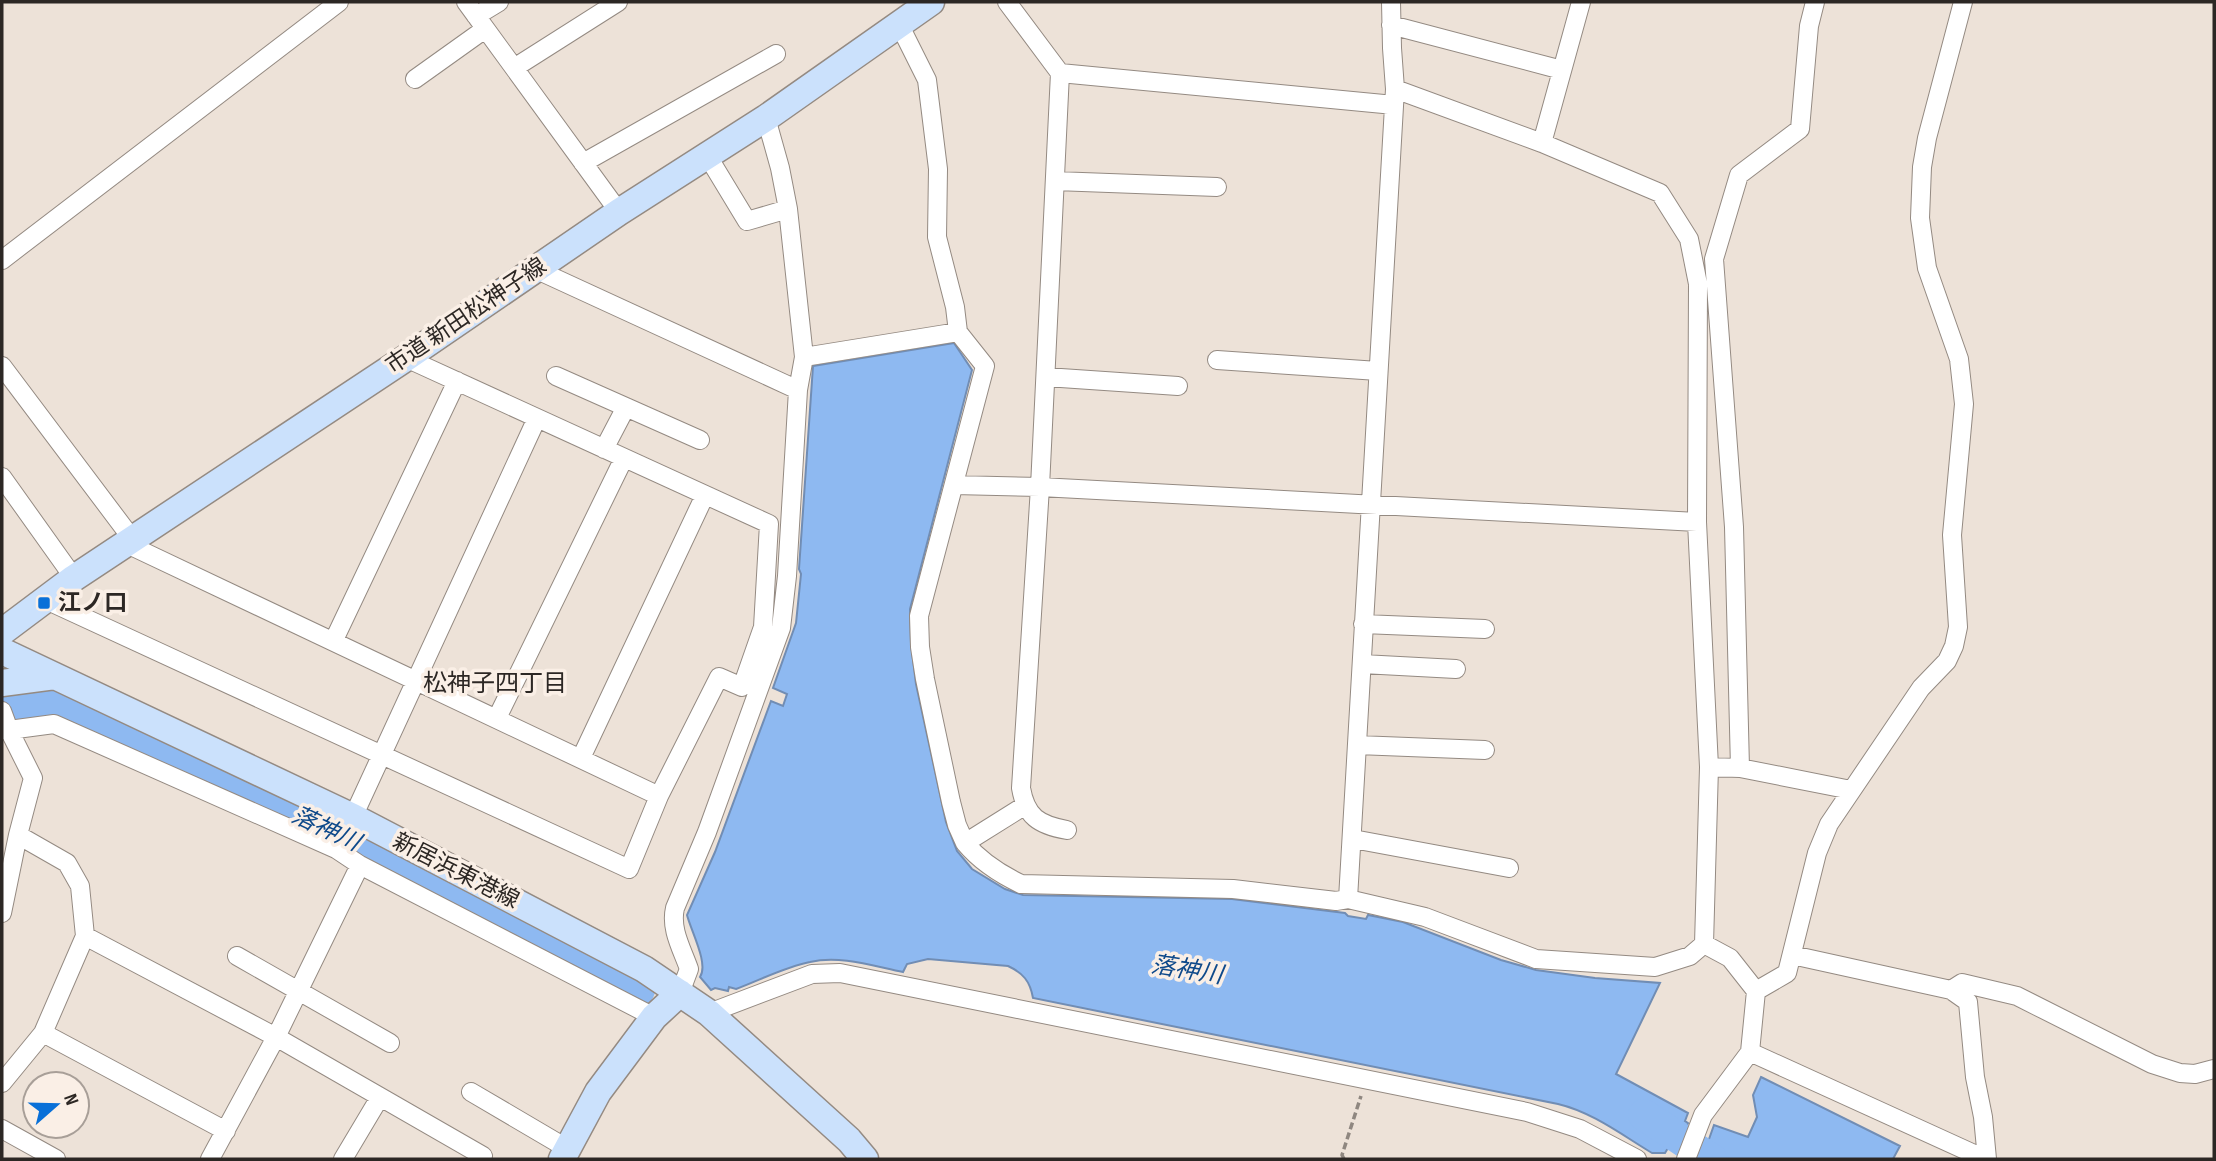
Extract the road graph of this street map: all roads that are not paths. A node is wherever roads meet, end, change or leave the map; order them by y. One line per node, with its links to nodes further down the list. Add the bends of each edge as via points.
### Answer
1 (339, 2): 27 (street)
2 (499, 2): 10 (street)
3 (618, 2): 14 (street)
4 (931, 2): 11 (street, 市道 新田松神子線)
5 (1007, 2): 16 (street)
6 (1391, 2): 12 (street)
7 (1581, 2): 15 (street)
8 (1815, 2): 71 (street, via 1800,128 1739,175 1714,259 1734,527)
9 (1963, 2): 72 (street, via 1927,138 1920,218 1927,268 1959,359 1964,404 1952,535 1958,627 1947,661 1922,688)
10 (476, 15): 14 (street); 17 (street)
11 (899, 24): 19 (street, 市道 新田松神子線); 29 (street, via 927,80 938,169 937,237)
12 (1391, 25): 15 (street); 18 (street)
13 (776, 54): 22 (street)
14 (514, 68): 22 (street)
15 (1562, 70): 20 (street)
16 (1060, 73): 18 (street); 23 (street)
17 (415, 79)
18 (1395, 97): 20 (street); 34 (street)
19 (766, 118): 21 (street, 市道 新田松神子線); 25 (street)
20 (1542, 143): 50 (street, via 1660,193 1689,239 1698,284)
21 (707, 155): 25 (street, via 747,221); 26 (street, 市道 新田松神子線)
22 (583, 163): 26 (street)
23 (1055, 181): 24 (street); 36 (street)
24 (1217, 187)
25 (788, 209): 30 (street)
26 (619, 212): 28 (street, 市道 新田松神子線)
27 (2, 260)
28 (535, 269): 31 (street, 市道 新田松神子線); 39 (street)
29 (958, 332): 30 (street); 46 (street, via 985,366)
30 (804, 357): 39 (street)
31 (406, 358): 37 (street); 51 (street, 市道 新田松神子線)
32 (1217, 360): 34 (street)
33 (2, 366): 51 (street)
34 (1378, 371): 49 (street)
35 (556, 376): 40 (street)
36 (1046, 377): 38 (street); 47 (street)
37 (457, 382): 41 (street); 57 (street)
38 (1178, 386)
39 (798, 390): 91 (street, via 781,628 675,908 674,929 689,969)
40 (626, 407): 42 (street); 43 (street)
41 (537, 418): 43 (street); 62 (street)
42 (700, 440)
43 (604, 449): 44 (street)
44 (624, 458): 48 (street); 64 (street)
45 (2, 477): 52 (street)
46 (954, 485): 47 (street); 79 (street, via 919,616 925,679 951,803)
47 (1040, 487): 49 (street); 74 (street, via 1021,788)
48 (705, 495): 69 (street); 73 (street, via 769,524 763,627 742,687 719,677)
49 (1369, 505): 50 (street); 54 (street)
50 (1697, 522): 70 (street)
51 (130, 542): 52 (street, 市道 新田松神子線); 57 (street)
52 (74, 578): 53 (street, 市道 新田松神子線)
53 (46, 600): 56 (street, 市道 新田松神子線); 68 (street)
54 (1363, 624): 55 (street); 59 (street)
55 (1486, 629)
56 (2, 632)
57 (334, 640): 62 (street)
58 (2, 651): 61 (street, 新居浜東港線)
59 (1362, 664): 60 (street); 66 (street)
60 (1455, 669)
61 (56, 676): 63 (street); 75 (street, 新居浜東港線)
62 (415, 679): 64 (street); 68 (street)
63 (2, 683)
64 (496, 718): 69 (street)
65 (5, 723): 77 (street, via 33,778); 80 (street, via 54,724 336,849)
66 (1357, 745): 67 (street); 78 (street)
67 (1485, 750)
68 (381, 755): 73 (street, via 629,869); 75 (street)
69 (581, 758): 73 (street)
70 (1709, 767): 71 (street); 85 (street)
71 (1740, 768): 72 (street)
72 (1851, 790): 86 (street, via 1817,853)
73 (659, 796)
74 (1024, 806): 76 (street, via 1047,826); 79 (street)
75 (353, 817): 91 (street, 新居浜東港線, via 644,969)
76 (1067, 830)
77 (18, 835): 83 (street); 84 (street, via 67,863 80,886)
78 (1353, 839): 81 (street); 82 (street)
79 (965, 843): 82 (street, via 993,868 1021,884 1233,888)
80 (360, 865): 88 (street); 93 (street)
81 (1509, 868)
82 (1348, 899): 85 (street, via 1425,917 1536,959 1655,967 1690,956)
83 (2, 913)
84 (85, 936): 94 (street); 95 (street)
85 (1704, 944): 89 (street, via 1730,958)
86 (1792, 955): 89 (street, via 1787,973); 90 (street)
87 (237, 956): 88 (street)
88 (299, 990): 95 (street); 96 (street)
89 (1756, 990): 97 (street)
90 (1951, 990): 98 (street, via 1962,983 2017,996 2152,1064 2180,1073); 112 (street, via 1968,1002)
91 (680, 993): 92 (street, 新居浜東港線); 93 (street)
92 (709, 1013): 109 (street, 新居浜東港線, via 849,1140); 110 (street, via 812,974 839,973 1527,1112 1580,1129)
93 (654, 1017): 104 (street, via 598,1092)
94 (43, 1033): 99 (street); 103 (street)
95 (276, 1037): 101 (street); 103 (street)
96 (390, 1043)
97 (1750, 1052): 111 (street, via 1703,1115); 112 (street)
98 (2214, 1069)
99 (2, 1083)
100 (471, 1092): 104 (street)
101 (380, 1097): 107 (street); 108 (street, via 483,1156)
102 (2, 1129): 105 (street)
103 (226, 1130): 106 (street)
104 (565, 1154)
105 (56, 1159)
106 (210, 1159)
107 (343, 1159)
108 (481, 1159)
109 (864, 1159)
110 (1637, 1159)
111 (1686, 1159)
112 (1986, 1159)

